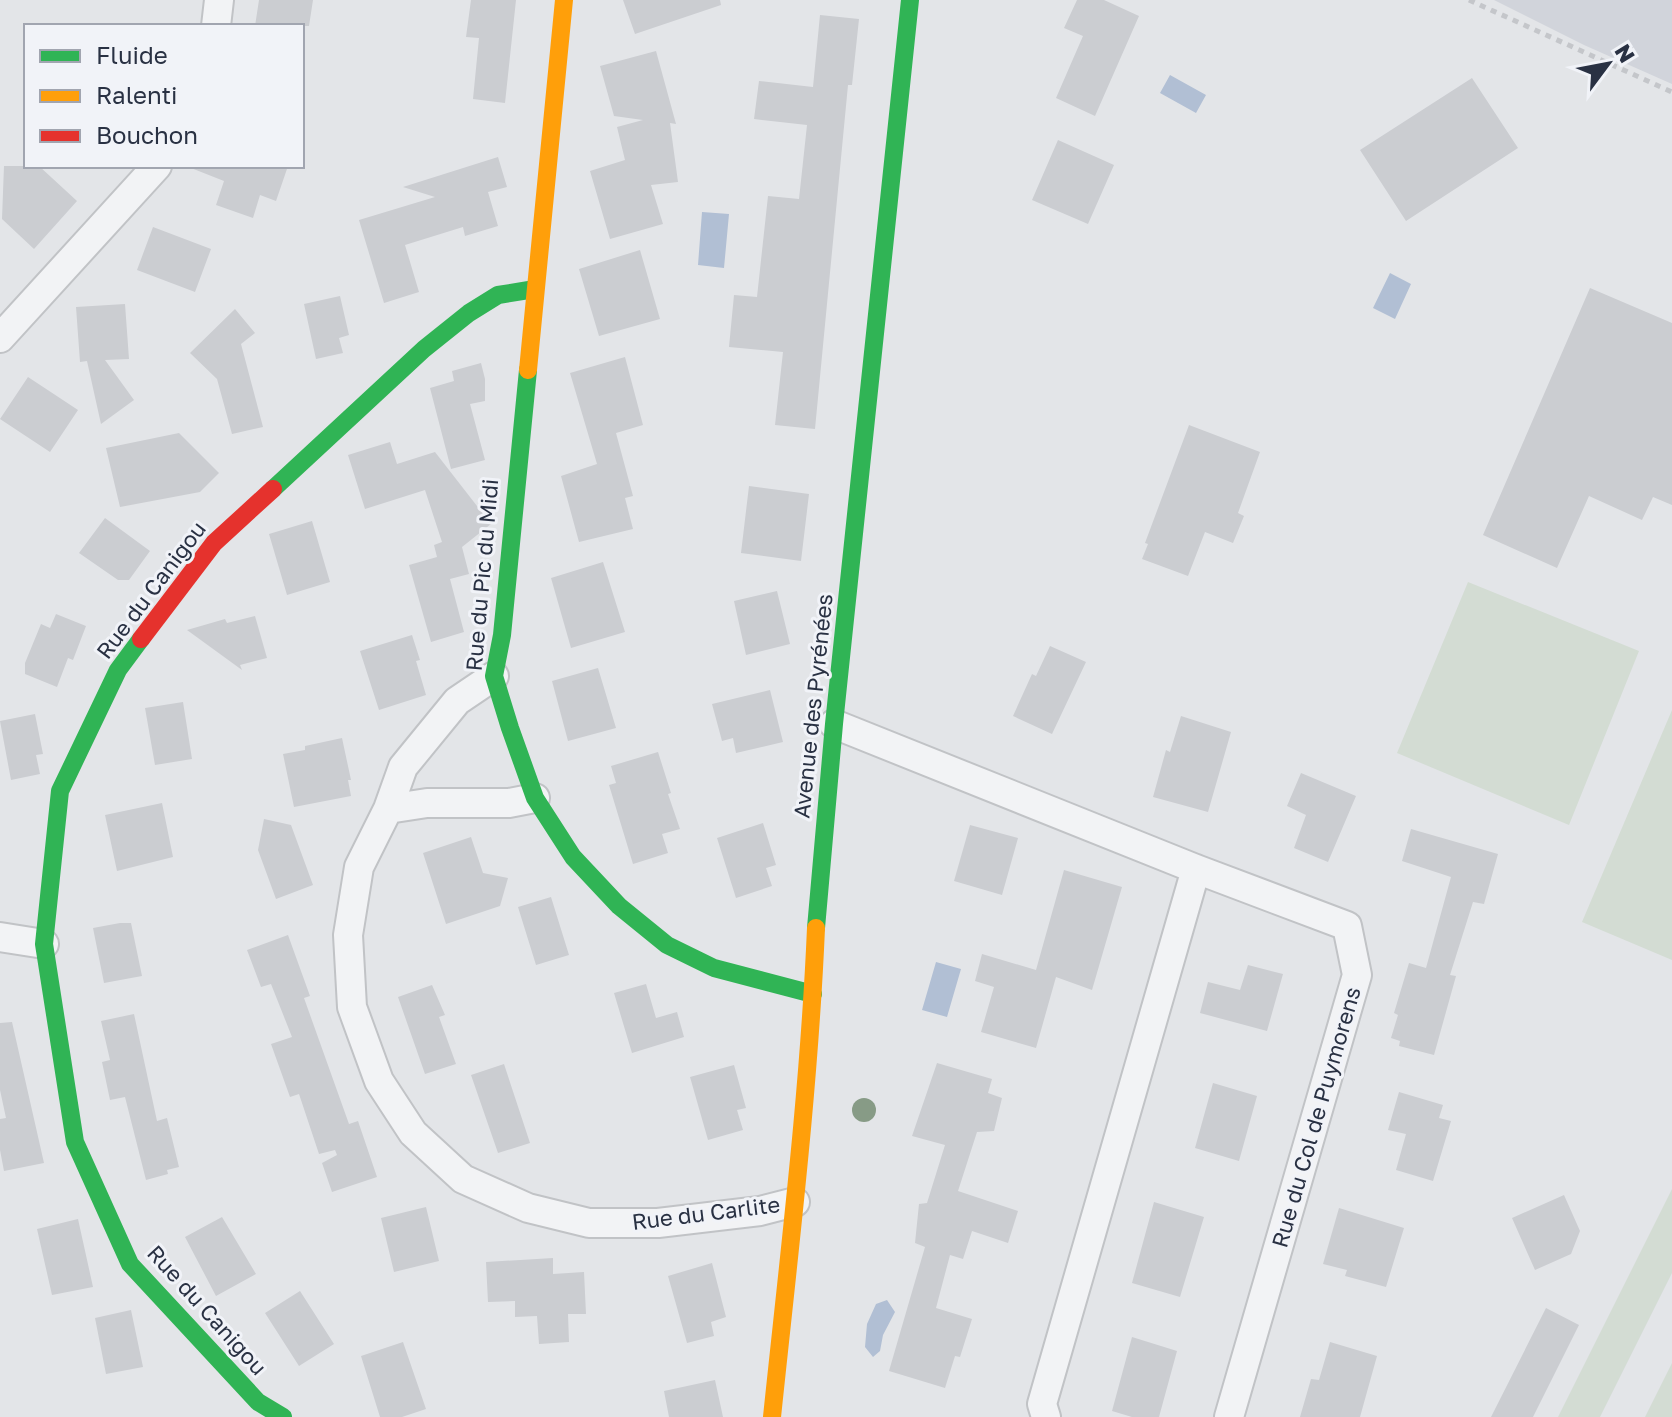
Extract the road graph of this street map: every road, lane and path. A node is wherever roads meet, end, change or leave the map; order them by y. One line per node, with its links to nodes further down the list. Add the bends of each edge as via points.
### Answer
1 (219, 0): 5 (street)
2 (564, 0): 8 (street, Rue du Pic du Midi)
3 (910, 0): 11 (street, Avenue des Pyrénées)
4 (1469, 0): 6 (path)
5 (216, 24)
6 (1672, 92)
7 (155, 168): 9 (street)
8 (535, 289): 10 (street, Rue du Pic du Midi); 16 (street, Rue du Canigou, via 498,295 424,349 214,543 118,670 60,791)
9 (0, 338)
10 (494, 676): 12 (street, Rue du Pic du Midi); 13 (street, Rue du Carlite, via 457,701 403,767)
11 (834, 724): 14 (street, Rue du Col de Puymorens); 17 (street, Avenue des Pyrénées)
12 (535, 798): 13 (street); 17 (street, Rue du Pic du Midi, via 573,857 619,906 667,945 714,968)
13 (388, 809): 18 (street, Rue du Carlite, via 359,867 348,935 352,1007 379,1081 413,1133 463,1179 528,1208 589,1223 658,1223)
14 (1196, 869): 21 (street, via 1042,1404); 22 (street, Rue du Col de Puymorens, via 1347,926 1357,975)
15 (0, 937): 16 (street)
16 (44, 944): 19 (street, Rue du Canigou, via 75,1142 130,1264 258,1402)
17 (813, 994): 18 (street, Avenue des Pyrénées)
18 (795, 1202): 20 (street, Avenue des Pyrénées)
19 (283, 1417)
20 (772, 1417)
21 (1046, 1417)
22 (1229, 1417)

